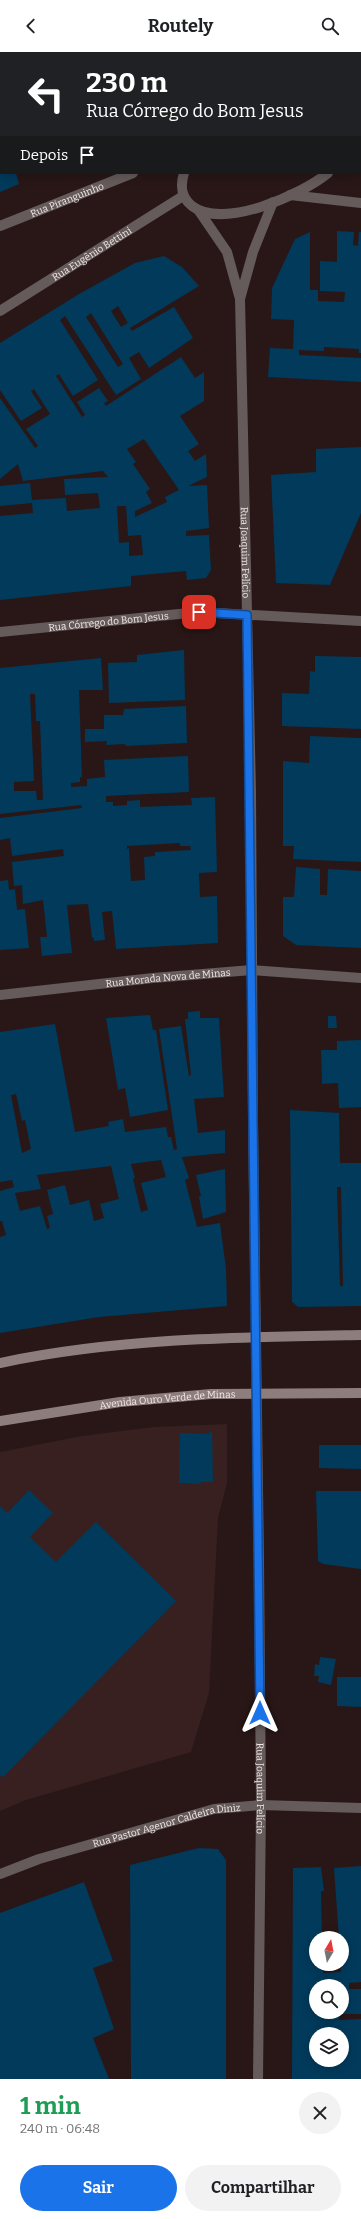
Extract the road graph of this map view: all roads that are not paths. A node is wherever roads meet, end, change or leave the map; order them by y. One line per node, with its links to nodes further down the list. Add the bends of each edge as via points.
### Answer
1 (130, 174): 9 (street, Rua Piranguinho)
2 (184, 174): 5 (street, via 181,183)
3 (327, 174): 4 (street)
4 (290, 195): 6 (street); 7 (street)
5 (183, 196): 8 (street, Rua Joaquim Felício); 11 (street, Rua Eugênio Bettini)
6 (273, 202): 8 (street, via 238,212 217,214); 10 (street, Rua Joaquim Felício, via 253,252)
7 (361, 203)
8 (199, 211): 10 (street, Rua Joaquim Felício, via 227,252)
9 (0, 226)
10 (240, 299): 12 (street, Rua Joaquim Felício)
11 (0, 311)
12 (247, 615): 13 (street, Rua Córrego do Bom Jesus); 14 (street, Rua Córrego do Bom Jesus, via 199,612); 15 (street, Rua Joaquim Felício)
13 (361, 621)
14 (0, 632)
15 (252, 970): 16 (street, Rua Morada Nova de Minas); 17 (street, Rua Morada Nova de Minas, via 153,978); 19 (street, Rua Joaquim Felício)
16 (361, 978)
17 (0, 996)
18 (361, 1335): 19 (street)
19 (256, 1336): 20 (street, via 226,1336 83,1349); 22 (street, Rua Joaquim Felício)
20 (0, 1363)
21 (361, 1392): 22 (street, Avenida Ouro Verde de Minas)
22 (257, 1393): 23 (street, Avenida Ouro Verde de Minas, via 211,1394 120,1402); 24 (street, Rua Joaquim Felício)
23 (0, 1421)
24 (261, 1805): 25 (street, Rua Pastor Agenor Caldeira Diniz); 26 (street, Rua Pastor Agenor Caldeira Diniz, via 214,1808 39,1859); 27 (street, Rua Joaquim Felício)
25 (361, 1808)
26 (0, 1874)
27 (258, 2079)

